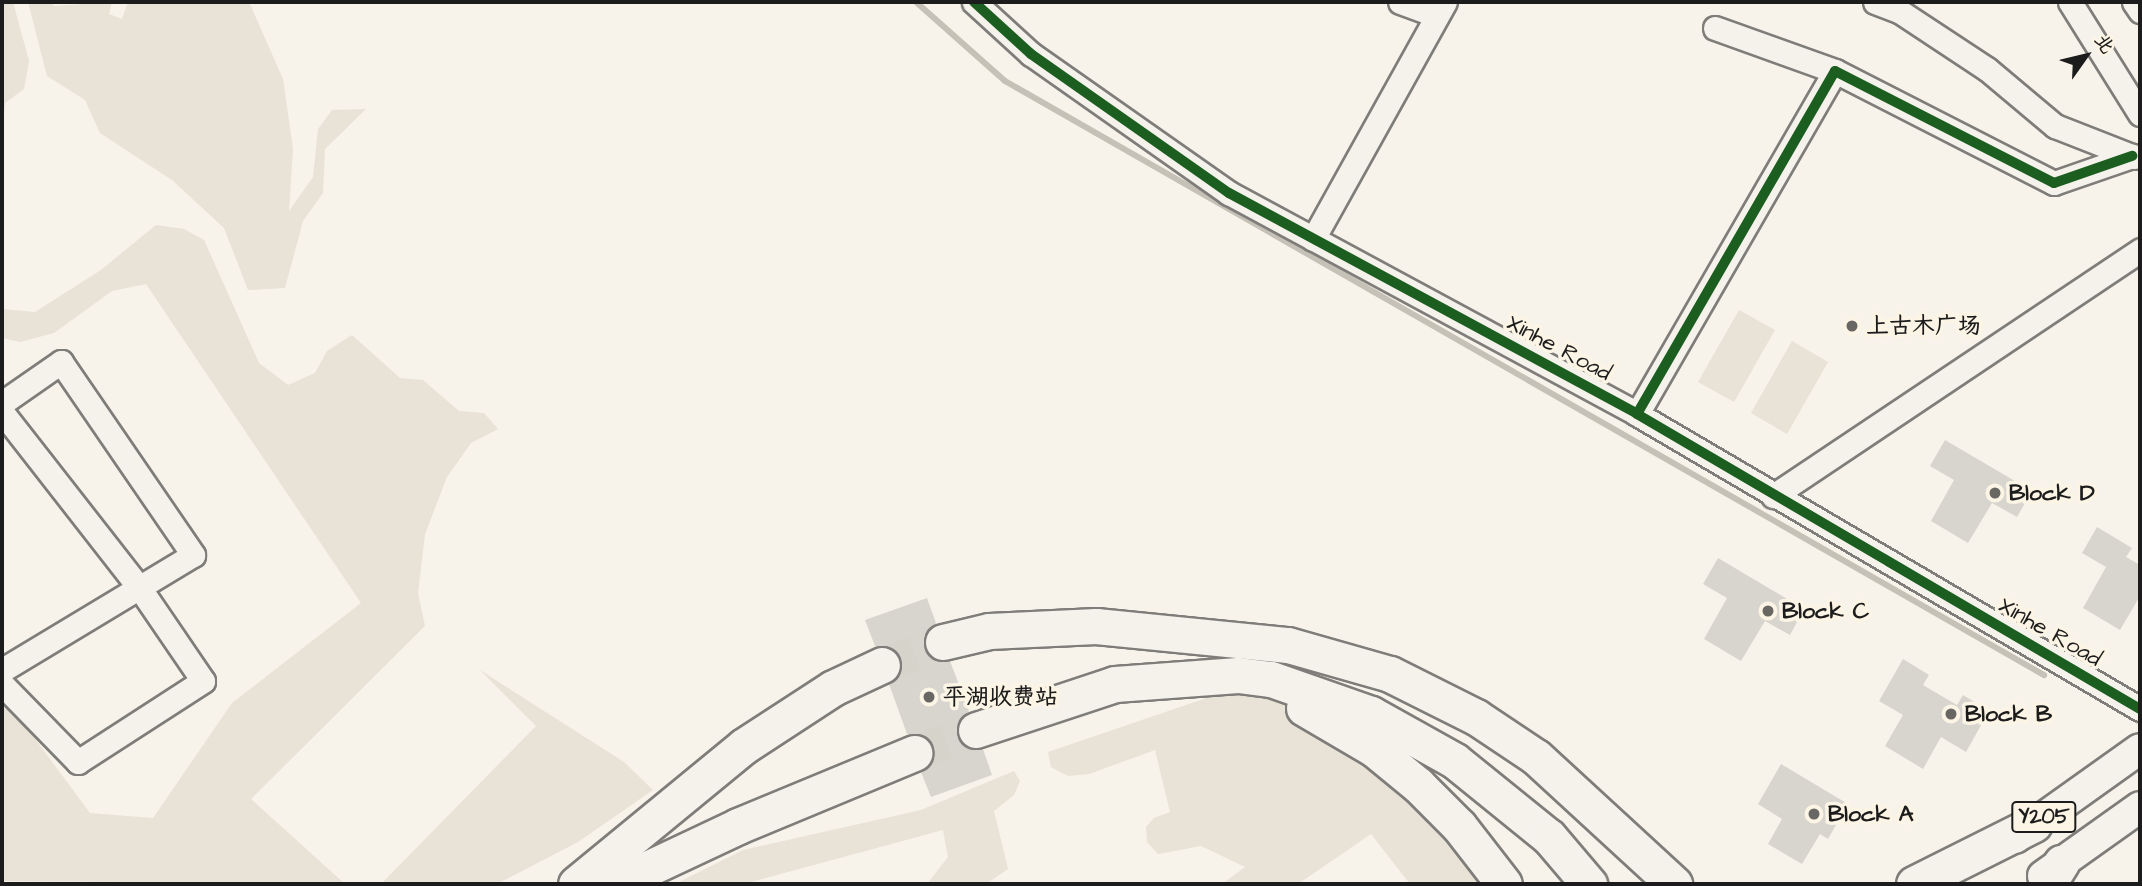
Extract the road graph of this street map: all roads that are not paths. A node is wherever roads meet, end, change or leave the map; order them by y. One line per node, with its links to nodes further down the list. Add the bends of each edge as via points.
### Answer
1 (974, 2): 12 (street, Xinhe Road, via 1031,54 1229,193)
2 (1400, 2): 6 (street)
3 (1875, 2): 11 (street, via 1899,12 1987,69 2055,126)
4 (2070, 2): 10 (street)
5 (2134, 2): 7 (street)
6 (1440, 8): 12 (street)
7 (2140, 11)
8 (1714, 28): 9 (street)
9 (1835, 71): 11 (street, via 2054,183); 16 (street)
10 (2140, 114)
11 (2136, 157)
12 (1313, 239): 16 (street, Xinhe Road)
13 (2140, 250): 17 (street)
14 (2, 403): 18 (street, via 61,362 193,555)
15 (2, 412): 18 (street)
16 (1637, 414): 17 (street, Xinhe Road)
17 (1773, 496): 25 (street, Xinhe Road)
18 (141, 590): 22 (street, via 36,646); 23 (street, via 203,681 78,762)
19 (1096, 626): 20 (highway, via 989,631); 40 (highway, via 1275,659 1379,695 1467,744 1522,785 1564,822); 41 (highway, via 1288,645 1390,674 1476,717 1536,757)
20 (943, 642)
21 (882, 664): 29 (highway, via 787,715)
22 (2, 670)
23 (2, 684)
24 (1115, 684): 26 (highway); 38 (highway, via 1243,687 1287,700 1331,721 1418,785 1459,826); 39 (highway, via 1238,675 1271,679 1371,714 1455,761 1509,801 1549,837)
25 (2140, 709)
26 (976, 730)
27 (2140, 749): 31 (main road, Y205)
28 (914, 753): 32 (highway)
29 (703, 781): 34 (highway); 35 (highway)
30 (2140, 807): 33 (main road, Y205)
31 (2034, 824): 42 (highway); 43 (main road, Y205)
32 (737, 826): 36 (highway); 37 (highway)
33 (2054, 874): 44 (main road, Y205)
34 (559, 884)
35 (576, 884)
36 (615, 884)
37 (639, 884)
38 (1504, 884)
39 (1589, 884)
40 (1615, 884)
41 (1674, 884)
42 (1914, 884)
43 (1948, 884)
44 (2031, 884)

